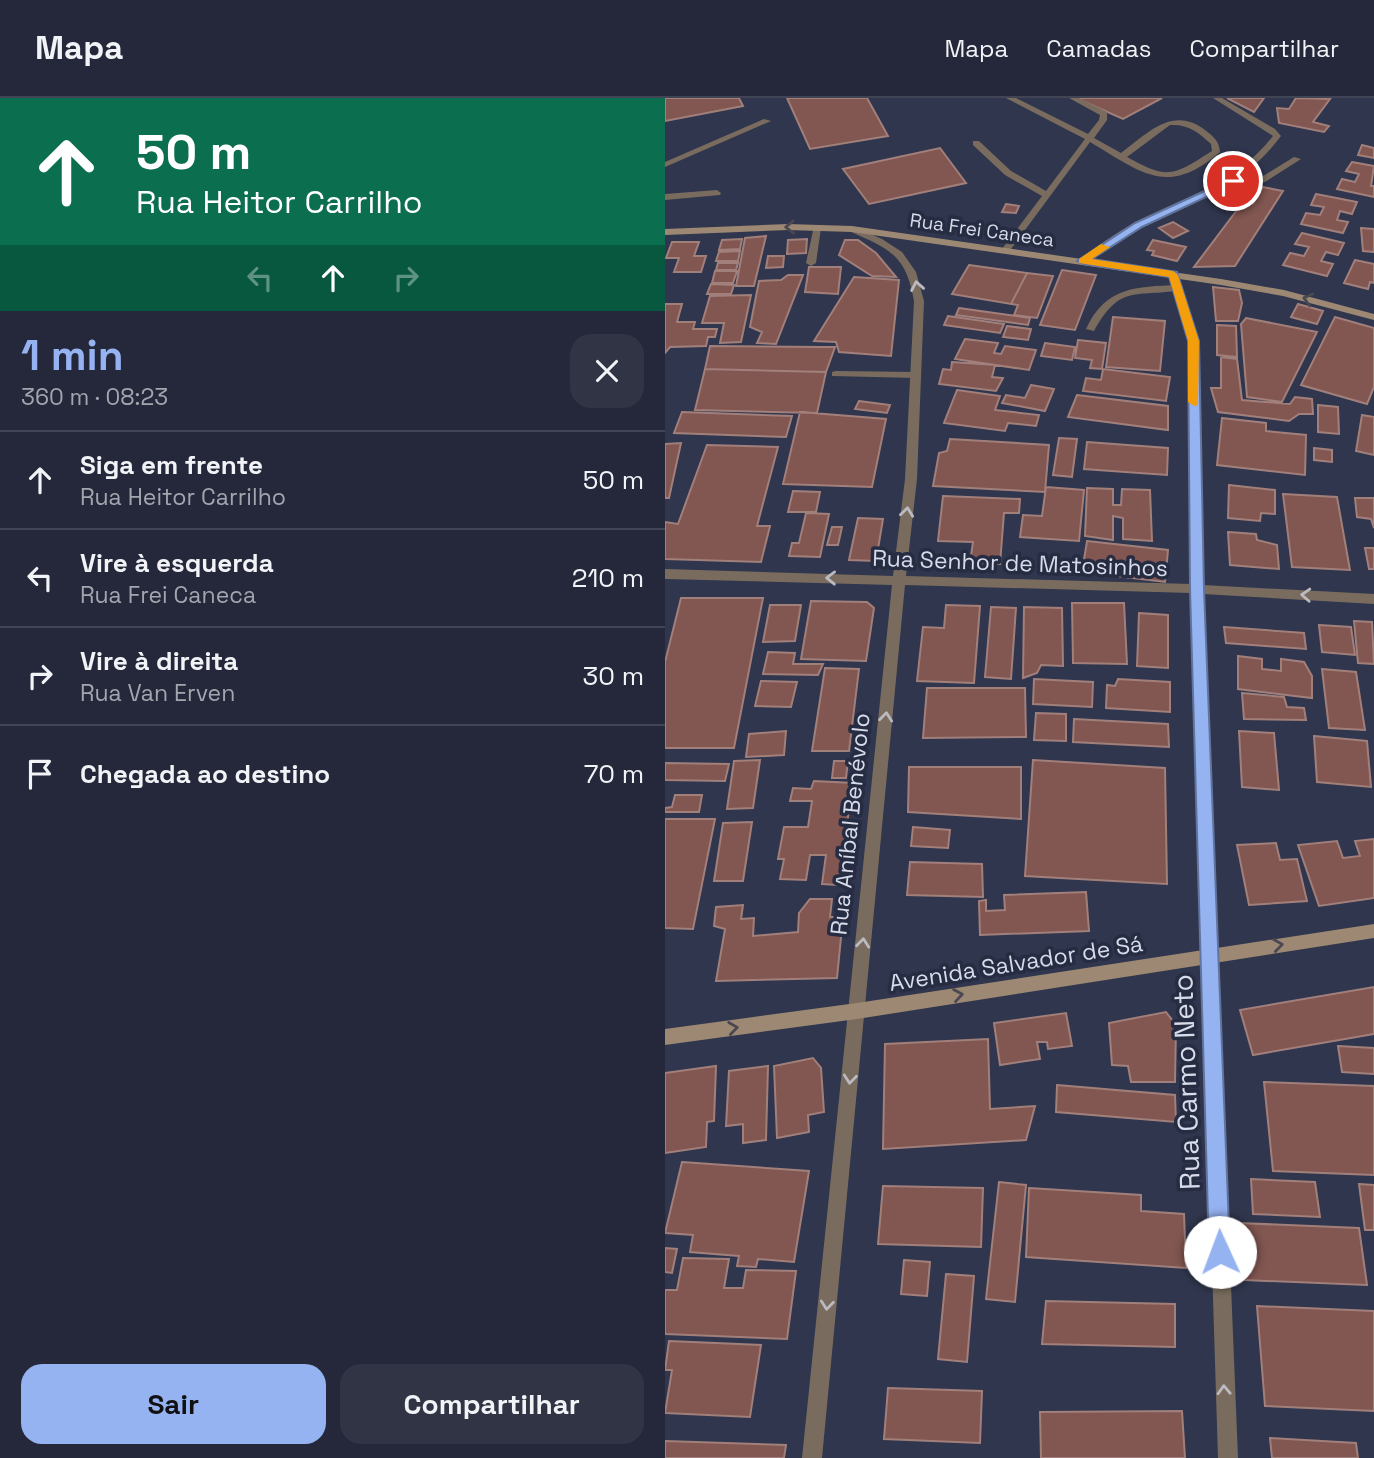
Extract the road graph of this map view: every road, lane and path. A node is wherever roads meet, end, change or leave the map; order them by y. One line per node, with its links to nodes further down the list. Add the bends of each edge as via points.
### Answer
1 (1010, 98): 5 (street)
2 (1073, 98): 5 (street, via 1104,114)
3 (1217, 98): 10 (street, via 1277,136 1249,170)
4 (767, 121): 9 (street)
5 (1090, 138): 7 (street); 12 (street)
6 (976, 143): 12 (street, via 1008,173)
7 (1121, 156): 7 (street, via 1150,174 1170,177 1184,173 1216,148 1191,124 1175,121)
8 (1297, 159): 10 (street, via 1265,178)
9 (665, 165)
10 (1233, 181): 18 (street, via 1138,225)
11 (717, 193): 13 (street)
12 (1047, 195): 17 (street)
13 (665, 197)
14 (817, 228): 15 (main road, Rua Frei Caneca); 16 (main road, Rua Frei Caneca, one-way to 16); 19 (street)
15 (852, 229): 17 (main road, Rua Frei Caneca); 25 (street, Rua Aníbal Benévolo, one-way to 15, via 916,276 902,256)
16 (665, 232)
17 (1005, 251): 18 (main road, Rua Frei Caneca)
18 (1083, 261): 20 (main road, Rua Frei Caneca)
19 (811, 263)
20 (1173, 275): 21 (street, Rua Carmo Neto); 22 (main road, Rua Frei Caneca, one-way to 20, via 1285,293)
21 (1178, 288): 23 (street, via 1114,297 1101,307); 28 (street, Rua Carmo Neto, via 1193,341)
22 (1374, 317)
23 (1091, 329)
24 (836, 374): 25 (street)
25 (916, 375): 27 (street, Rua Aníbal Benévolo, one-way to 25, via 911,479)
26 (665, 574): 27 (street, Rua Senhor de Matosinhos, one-way to 26)
27 (899, 580): 28 (street, Rua Senhor de Matosinhos); 32 (street, Rua Aníbal Benévolo, one-way to 27)
28 (1197, 589): 29 (street, Rua Senhor de Matosinhos, one-way to 28); 31 (street, Rua Carmo Neto)
29 (1374, 599)
30 (1374, 931): 31 (main road, Avenida Salvador de Sá, one-way to 30)
31 (1210, 955): 32 (main road, Avenida Salvador de Sá, one-way to 31); 35 (street, Rua Carmo Neto, one-way to 31)
32 (857, 1011): 33 (main road, Avenida Salvador de Sá, one-way to 32); 34 (street, Rua Aníbal Benévolo, one-way to 34)
33 (665, 1037)
34 (812, 1458)
35 (1228, 1458)

